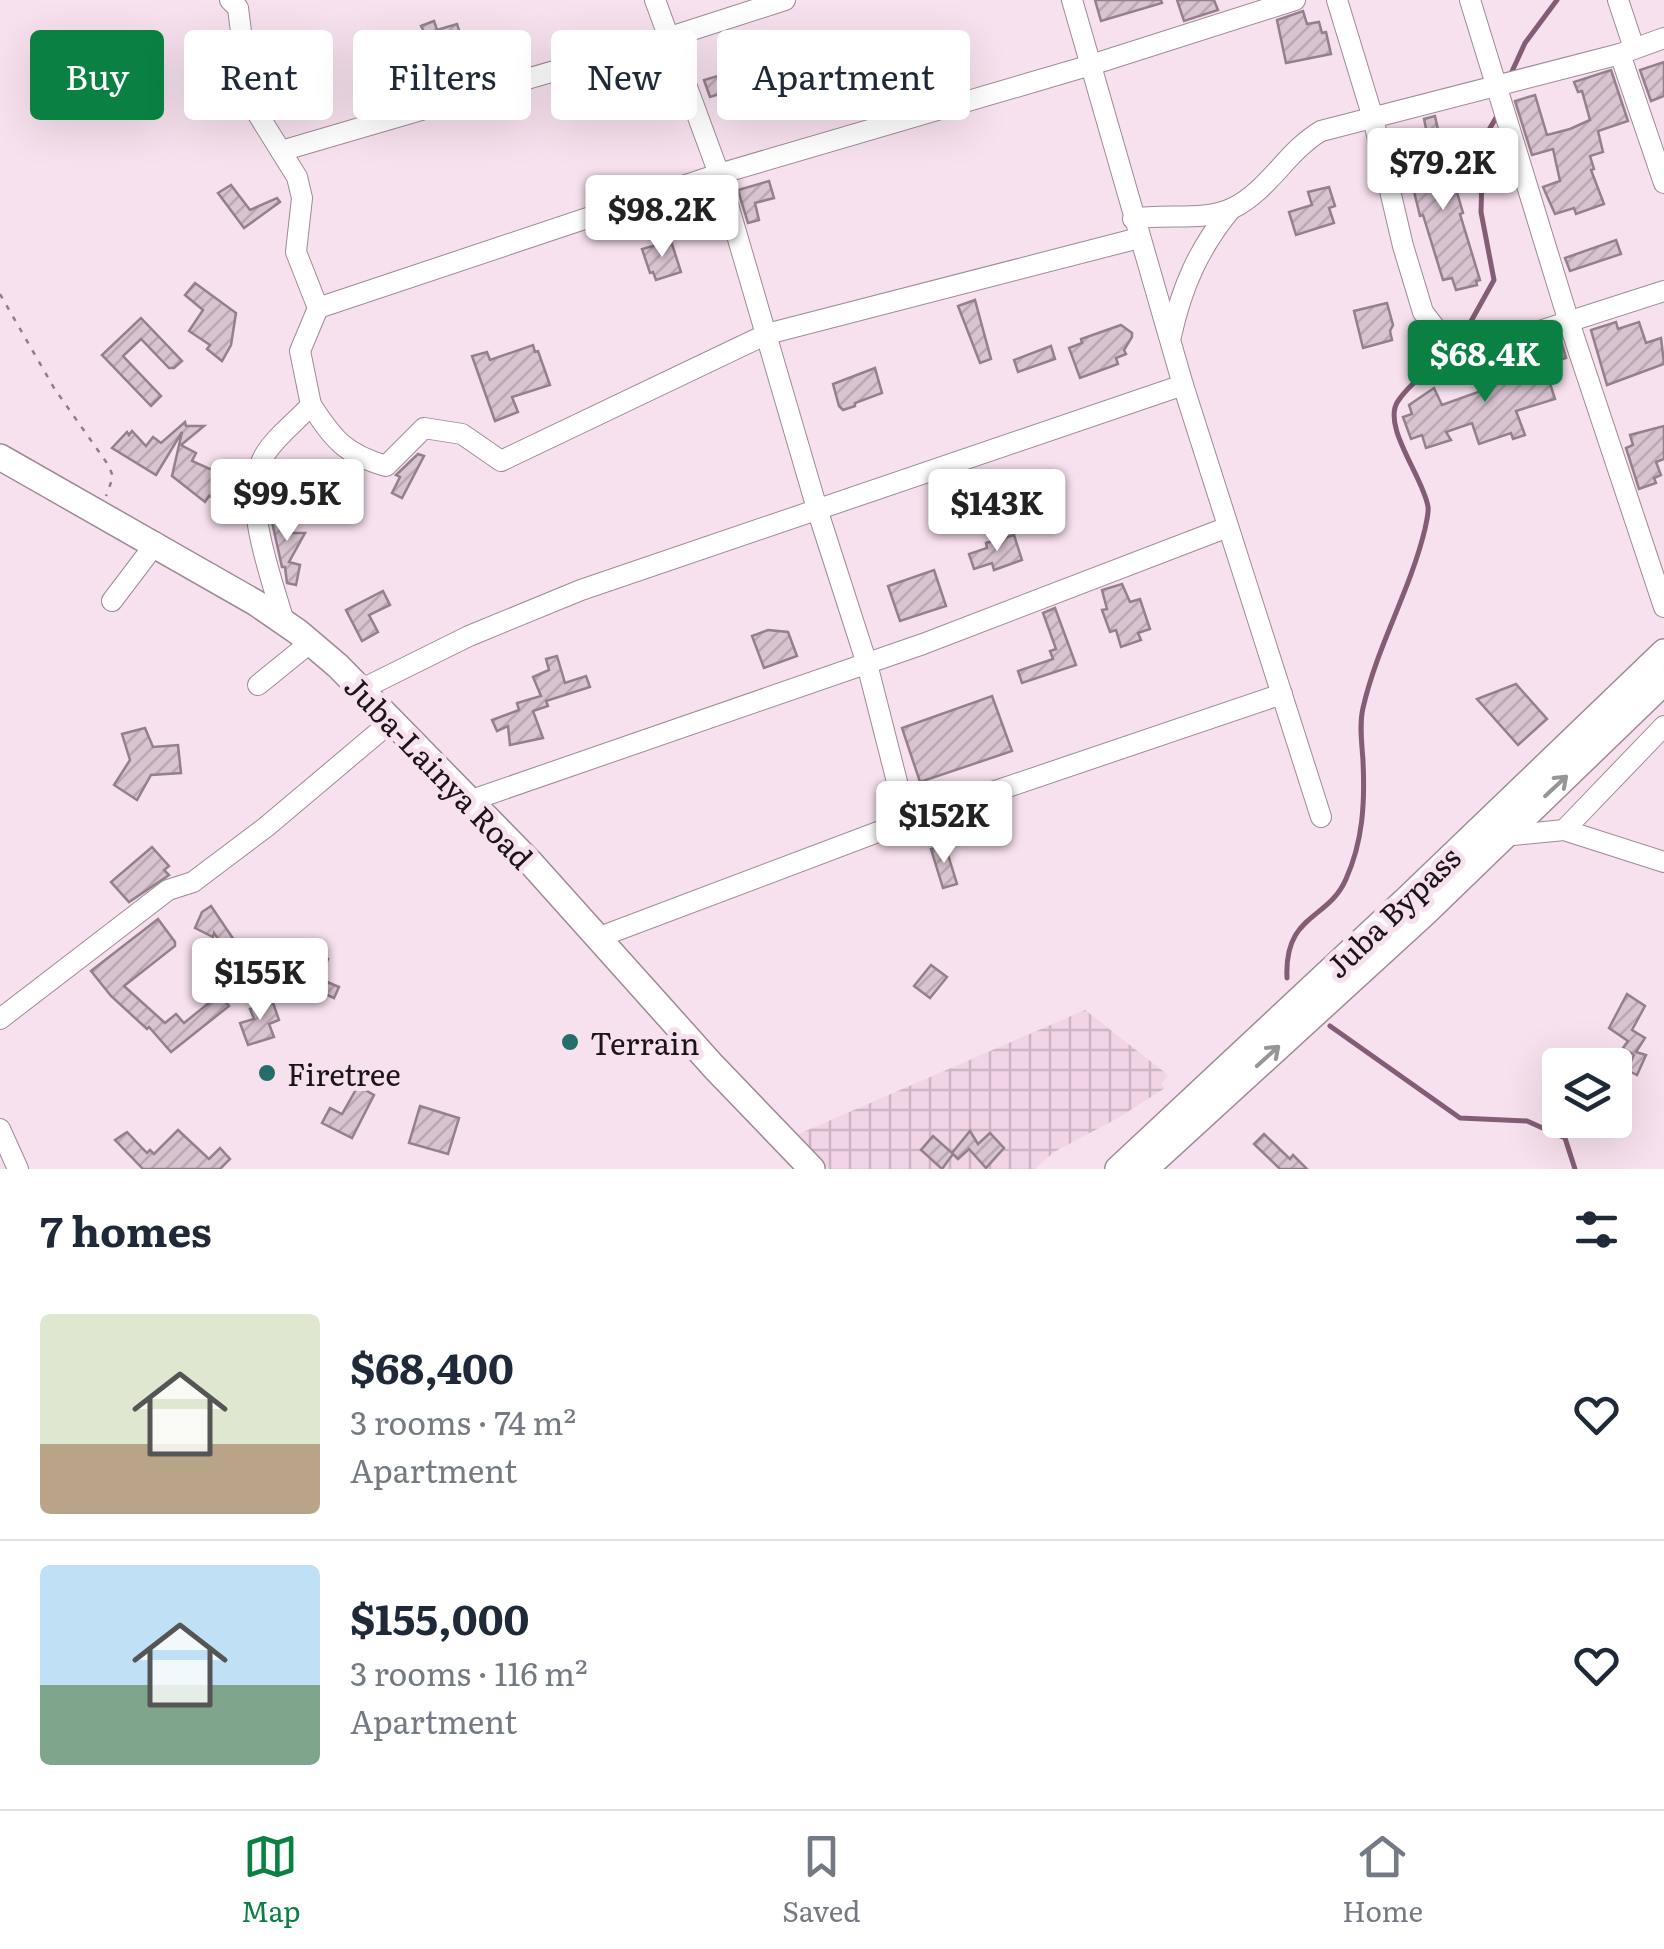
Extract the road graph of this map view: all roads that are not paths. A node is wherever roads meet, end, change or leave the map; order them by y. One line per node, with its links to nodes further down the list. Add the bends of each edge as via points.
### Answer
1 (230, 0): 18 (street, via 238,8 248,87)
2 (655, 0): 9 (street)
3 (785, 0): 10 (street)
4 (1072, 0): 13 (street)
5 (1296, 0): 13 (street)
6 (1337, 0): 17 (street)
7 (1470, 0): 15 (street)
8 (1618, 0): 12 (street)
9 (664, 30)
10 (692, 30)
11 (1664, 38): 12 (street)
12 (1627, 51): 15 (street); 20 (street)
13 (1091, 64): 19 (street); 22 (street)
14 (551, 72): 18 (street)
15 (1496, 86): 17 (street); 25 (street)
16 (697, 116): 19 (street)
17 (1373, 118): 21 (street, via 1308,139); 25 (street, via 1423,312 1443,338 1474,352)
18 (282, 151): 24 (street, via 297,176 302,198 296,252)
19 (719, 174): 24 (street); 26 (street)
20 (1664, 182)
21 (1232, 209): 22 (street, via 1156,215); 27 (street, via 1191,268)
22 (1136, 228): 26 (street); 27 (street)
23 (1664, 291): 25 (street)
24 (318, 308): 29 (street, via 300,351)
25 (1568, 319): 35 (street)
26 (767, 334): 29 (street, via 501,462 462,434 424,428 386,466 334,440); 31 (street)
27 (1170, 341): 28 (street)
28 (1183, 384): 31 (street); 32 (street)
29 (311, 405): 36 (street, via 262,458 256,489 261,542)
30 (0, 457): 33 (main road, Juba-Lainya Road)
31 (818, 512): 39 (street); 42 (street, via 581,590)
32 (1228, 527): 39 (street); 43 (street)
33 (156, 543): 34 (street); 36 (main road, Juba-Lainya Road)
34 (112, 601)
35 (1664, 608)
36 (284, 622): 37 (main road, Juba-Lainya Road)
37 (311, 642): 41 (street); 42 (main road, Juba-Lainya Road)
38 (1664, 652): 57 (main road, Juba Bypass)
39 (867, 664): 46 (street); 48 (street)
40 (1664, 682): 50 (main road, Juba Bypass, one-way to 40)
41 (258, 685)
42 (362, 688): 44 (main road, Juba-Lainya Road)
43 (1282, 694): 47 (street); 48 (street)
44 (393, 720): 46 (main road, Juba-Lainya Road); 53 (street, via 266,827 192,882 168,890)
45 (1664, 726): 49 (street)
46 (469, 802): 52 (main road, Juba-Lainya Road)
47 (1321, 817)
48 (906, 821): 52 (street)
49 (1564, 830): 50 (street); 51 (street)
50 (1503, 836): 58 (main road, Juba Bypass, one-way to 50)
51 (1664, 862)
52 (597, 938): 56 (main road, Juba-Lainya Road)
53 (0, 1019)
54 (0, 1129): 55 (street)
55 (18, 1169)
56 (812, 1169)
57 (1118, 1169)
58 (1145, 1169)

